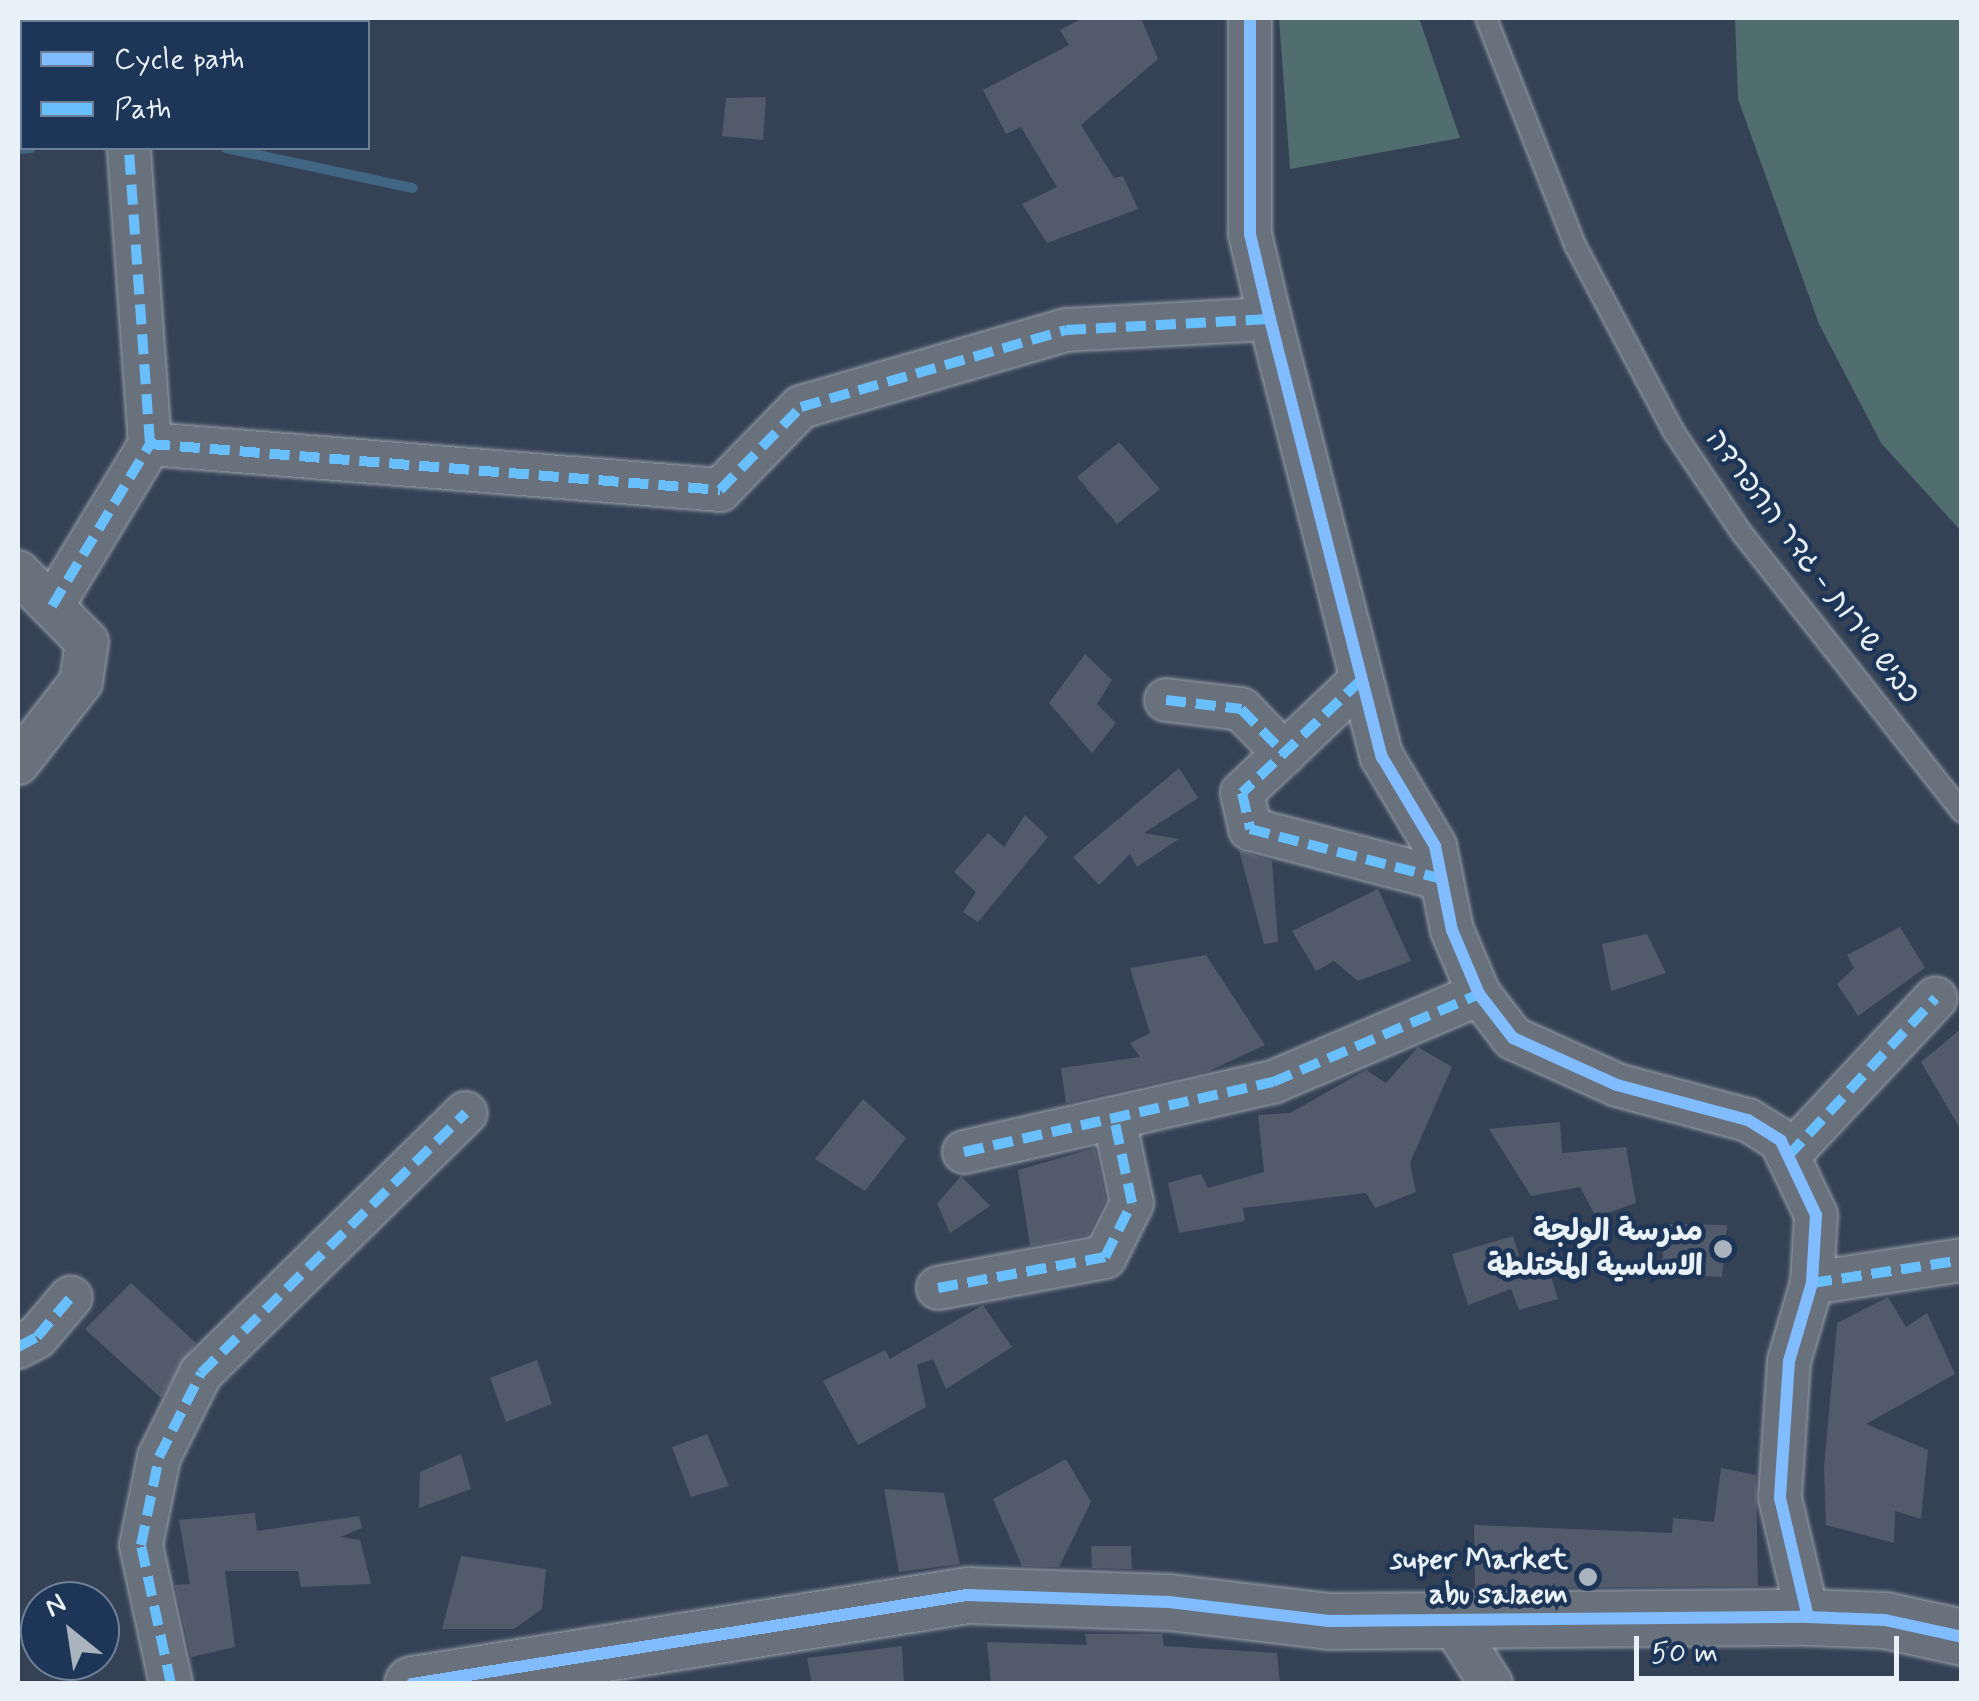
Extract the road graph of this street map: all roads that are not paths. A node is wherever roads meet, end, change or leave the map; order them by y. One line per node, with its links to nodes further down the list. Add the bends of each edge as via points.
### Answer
1 (1250, 18): 4 (street, via 1250,234)
2 (1486, 18): 12 (lane, כביש שירות - גדר ההפרדה, via 1575,245 1674,432 1741,532)
3 (128, 150): 5 (street)
4 (1270, 318): 5 (street, via 1066,330 801,406 720,490); 8 (street)
5 (150, 444): 7 (street)
6 (18, 572): 7 (street)
7 (52, 606): 11 (street, via 88,642 82,682)
8 (1362, 680): 10 (street); 13 (street, via 1382,757 1435,846)
9 (1166, 700): 10 (street, via 1240,709)
10 (1284, 754): 13 (street, via 1242,794 1250,829)
11 (18, 764)
12 (1962, 812)
13 (1442, 880): 14 (street)
14 (1478, 994): 17 (street, via 1273,1082); 19 (street, via 1513,1038 1616,1085 1748,1120 1782,1141)
15 (1936, 998): 19 (street)
16 (466, 1113): 28 (street, via 200,1373 158,1457 141,1545)
17 (1114, 1118): 18 (street); 22 (street, via 1132,1203 1105,1257)
18 (964, 1152)
19 (1788, 1156): 21 (street, via 1816,1215)
20 (1962, 1260): 21 (street)
21 (1812, 1283): 25 (street, via 1789,1361 1780,1498)
22 (938, 1288)
23 (71, 1297): 24 (street, via 37,1337)
24 (18, 1347)
25 (1808, 1617): 26 (street); 27 (street, via 1885,1620)
26 (1450, 1618): 29 (street, via 1329,1622 1170,1602 968,1595); 30 (street)
27 (1962, 1636)
28 (172, 1684)
29 (412, 1684)
30 (1491, 1684)

